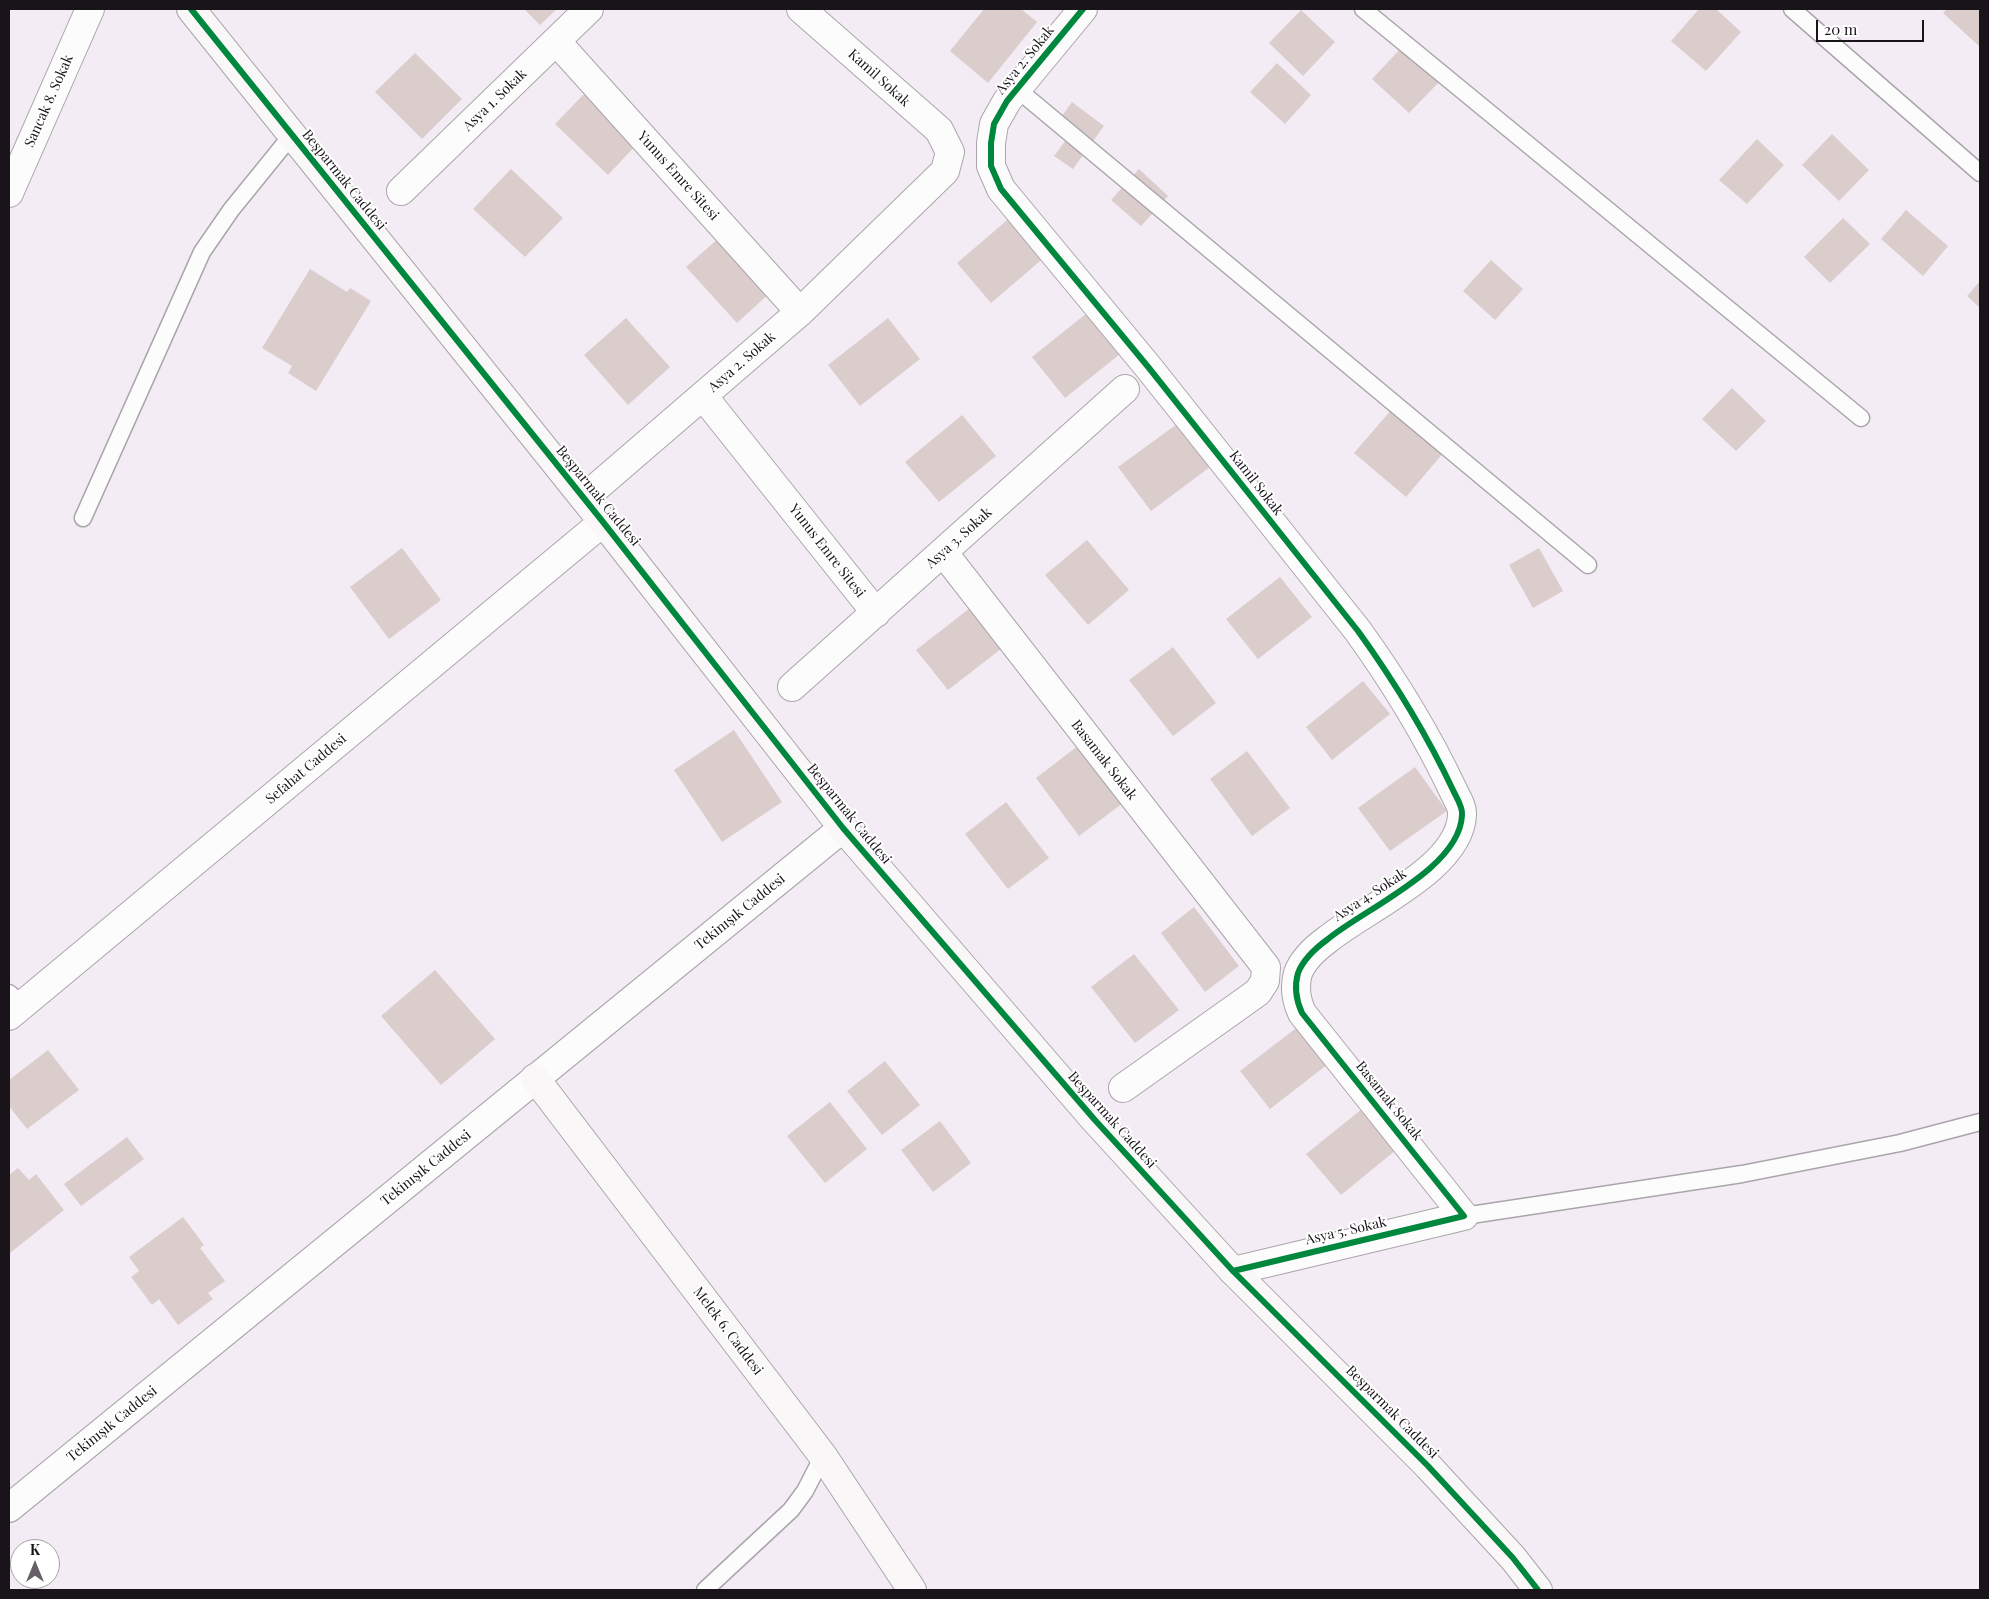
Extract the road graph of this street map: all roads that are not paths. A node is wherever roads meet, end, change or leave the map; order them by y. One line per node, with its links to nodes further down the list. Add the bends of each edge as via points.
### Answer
1 (90, 9): 15 (street, Sancak 8. Sokak)
2 (191, 9): 10 (street, Beşparmak Caddesi)
3 (589, 9): 8 (street, Asya 1. Sokak)
4 (802, 9): 11 (street, Kamil Sokak, via 939,130)
5 (1083, 9): 9 (street, Asya 2. Sokak)
6 (1363, 9): 19 (lane)
7 (1792, 9): 12 (lane)
8 (556, 41): 14 (street, Asya 1. Sokak); 16 (street, Yunus Emre Sitesi)
9 (1017, 89): 13 (street, Asya 2. Sokak, via 994,124 992,166); 24 (lane)
10 (291, 136): 20 (street, Beşparmak Caddesi); 21 (lane, via 231,210 202,252)
11 (950, 152): 16 (street, Asya 2. Sokak, via 945,171)
12 (1980, 173)
13 (1001, 189): 27 (street, Kamil Sokak, via 1149,368 1358,631 1390,676)
14 (400, 191)
15 (9, 193)
16 (800, 312): 18 (street, Asya 2. Sokak)
17 (1125, 389): 23 (street, Asya 3. Sokak)
18 (703, 396): 20 (street, Asya 2. Sokak); 25 (street, Yunus Emre Sitesi)
19 (1860, 418)
20 (584, 498): 22 (street, Beşparmak Caddesi)
21 (83, 518)
22 (603, 522): 28 (street, Beşparmak Caddesi); 30 (street, Sefahat Caddesi)
23 (943, 552): 25 (street, Asya 3. Sokak); 32 (street, Basamak Sokak, via 1266,967 1265,981 1258,992)
24 (1588, 565)
25 (876, 613): 26 (street, Asya 3. Sokak)
26 (792, 687)
27 (1463, 812): 29 (street, Asya 4. Sokak, via 1452,846 1439,860 1319,946 1299,972)
28 (843, 828): 31 (street, Tekinışık Caddesi); 35 (street, Beşparmak Caddesi, via 1094,1119)
29 (1296, 1000): 34 (street, Basamak Sokak, via 1302,1013)
30 (13, 1004)
31 (535, 1078): 36 (street, Melek 6. Caddesi); 37 (street, Tekinışık Caddesi)
32 (1124, 1088)
33 (1980, 1122): 34 (lane, via 1900,1143 1742,1174)
34 (1464, 1216): 35 (street, Asya 5. Sokak)
35 (1233, 1271): 40 (street, Beşparmak Caddesi, via 1428,1466 1513,1558)
36 (823, 1456): 38 (lane, via 791,1510); 39 (street, Melek 6. Caddesi)
37 (9, 1508)
38 (705, 1590)
39 (912, 1590)
40 (1538, 1590)

